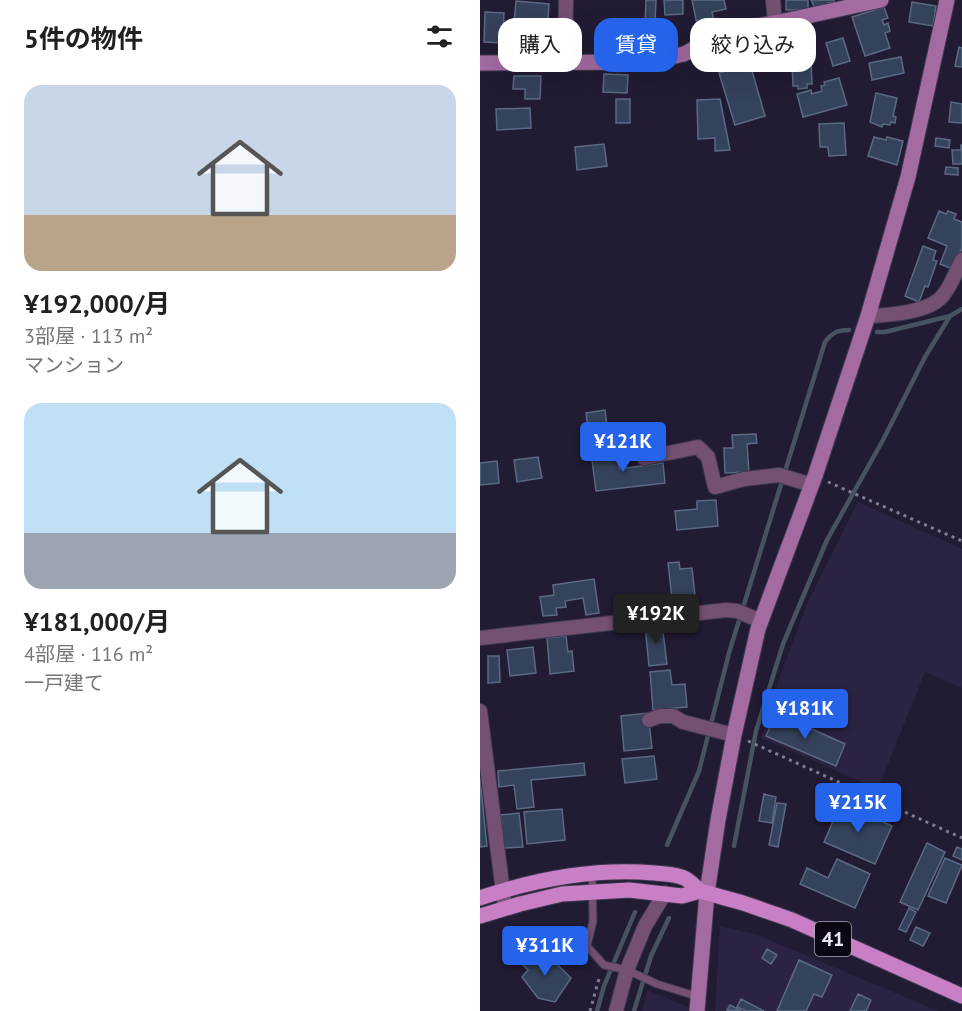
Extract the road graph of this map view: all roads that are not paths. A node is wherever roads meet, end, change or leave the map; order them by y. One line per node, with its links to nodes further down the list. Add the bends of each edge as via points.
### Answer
1 (566, 0): 5 (street)
2 (773, 0): 6 (street)
3 (881, 0): 7 (street)
4 (947, 0): 13 (street, via 908,177)
5 (566, 18)
6 (775, 18)
7 (798, 18)
8 (690, 51): 9 (street, via 649,62)
9 (582, 62)
10 (480, 63): 11 (street)
11 (498, 63)
12 (962, 260): 13 (street, via 944,296 929,305 900,314)
13 (868, 316): 15 (street)
14 (644, 458): 15 (street, via 698,447 708,457 715,487 779,475)
15 (813, 481): 16 (street)
16 (749, 616): 17 (street, via 714,611); 20 (street)
17 (480, 638)
18 (480, 711): 22 (street)
19 (649, 720): 20 (street, via 672,716 683,723)
20 (734, 735): 24 (street)
21 (592, 873): 22 (main road, 41); 23 (lane); 24 (main road, 41, via 666,874 685,878)
22 (502, 890): 26 (main road, 41); 27 (street)
23 (592, 891): 25 (main road, 41); 27 (main road, 41); 29 (lane, via 593,921 587,946 604,964)
24 (704, 892): 25 (main road, 41, via 682,896); 30 (main road, 41, via 792,920); 31 (street)
25 (665, 893): 29 (street, via 645,926)
26 (480, 898)
27 (505, 908): 28 (main road, 41)
28 (480, 916)
29 (627, 971): 31 (lane); 32 (street)
30 (962, 996)
31 (698, 1004)
32 (616, 1011)

